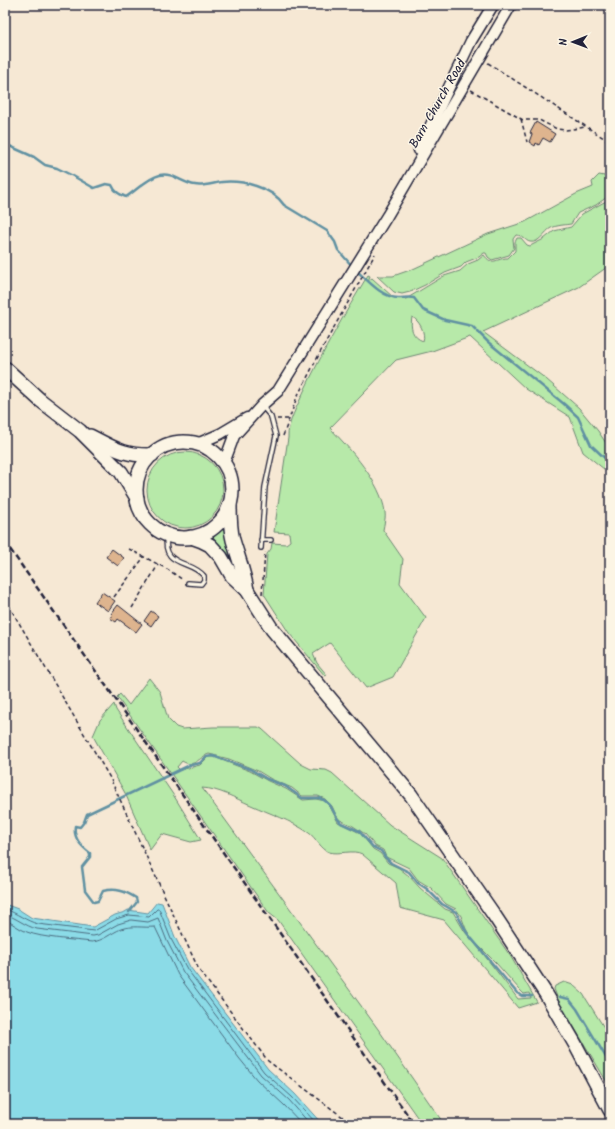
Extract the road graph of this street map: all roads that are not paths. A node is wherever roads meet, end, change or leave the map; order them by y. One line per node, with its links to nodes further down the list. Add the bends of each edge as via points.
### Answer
1 (493, 5): 3 (street, Barn Church Road, via 472,41)
2 (511, 5): 3 (street, Barn Church Road)
3 (387, 216): 5 (street, Barn Church Road, via 278,392)
4 (5, 368): 7 (highway)
5 (262, 406): 6 (street, Barn Church Road); 15 (lane, via 270,417 276,436 265,487)
6 (254, 414): 8 (street); 10 (street, via 234,436)
7 (80, 431): 9 (highway, via 125,453 137,456); 11 (highway, via 121,472)
8 (197, 444): 9 (highway, via 172,444); 10 (highway, via 215,453)
9 (152, 454): 11 (highway, via 140,471)
10 (224, 463): 12 (highway, via 232,486)
11 (137, 498): 13 (highway, via 147,520 156,529)
12 (230, 505): 14 (highway, via 221,521 212,529); 19 (highway, via 233,540)
13 (167, 534): 14 (highway); 18 (lane, via 167,550 173,558 204,576 201,584)
14 (191, 537): 19 (highway, via 213,548 224,560 232,576)
15 (261, 540): 16 (lane); 17 (lane)
16 (271, 540)
17 (260, 548)
18 (188, 583)
19 (247, 590): 20 (highway, via 272,629 411,795 546,994)
20 (610, 1110)

